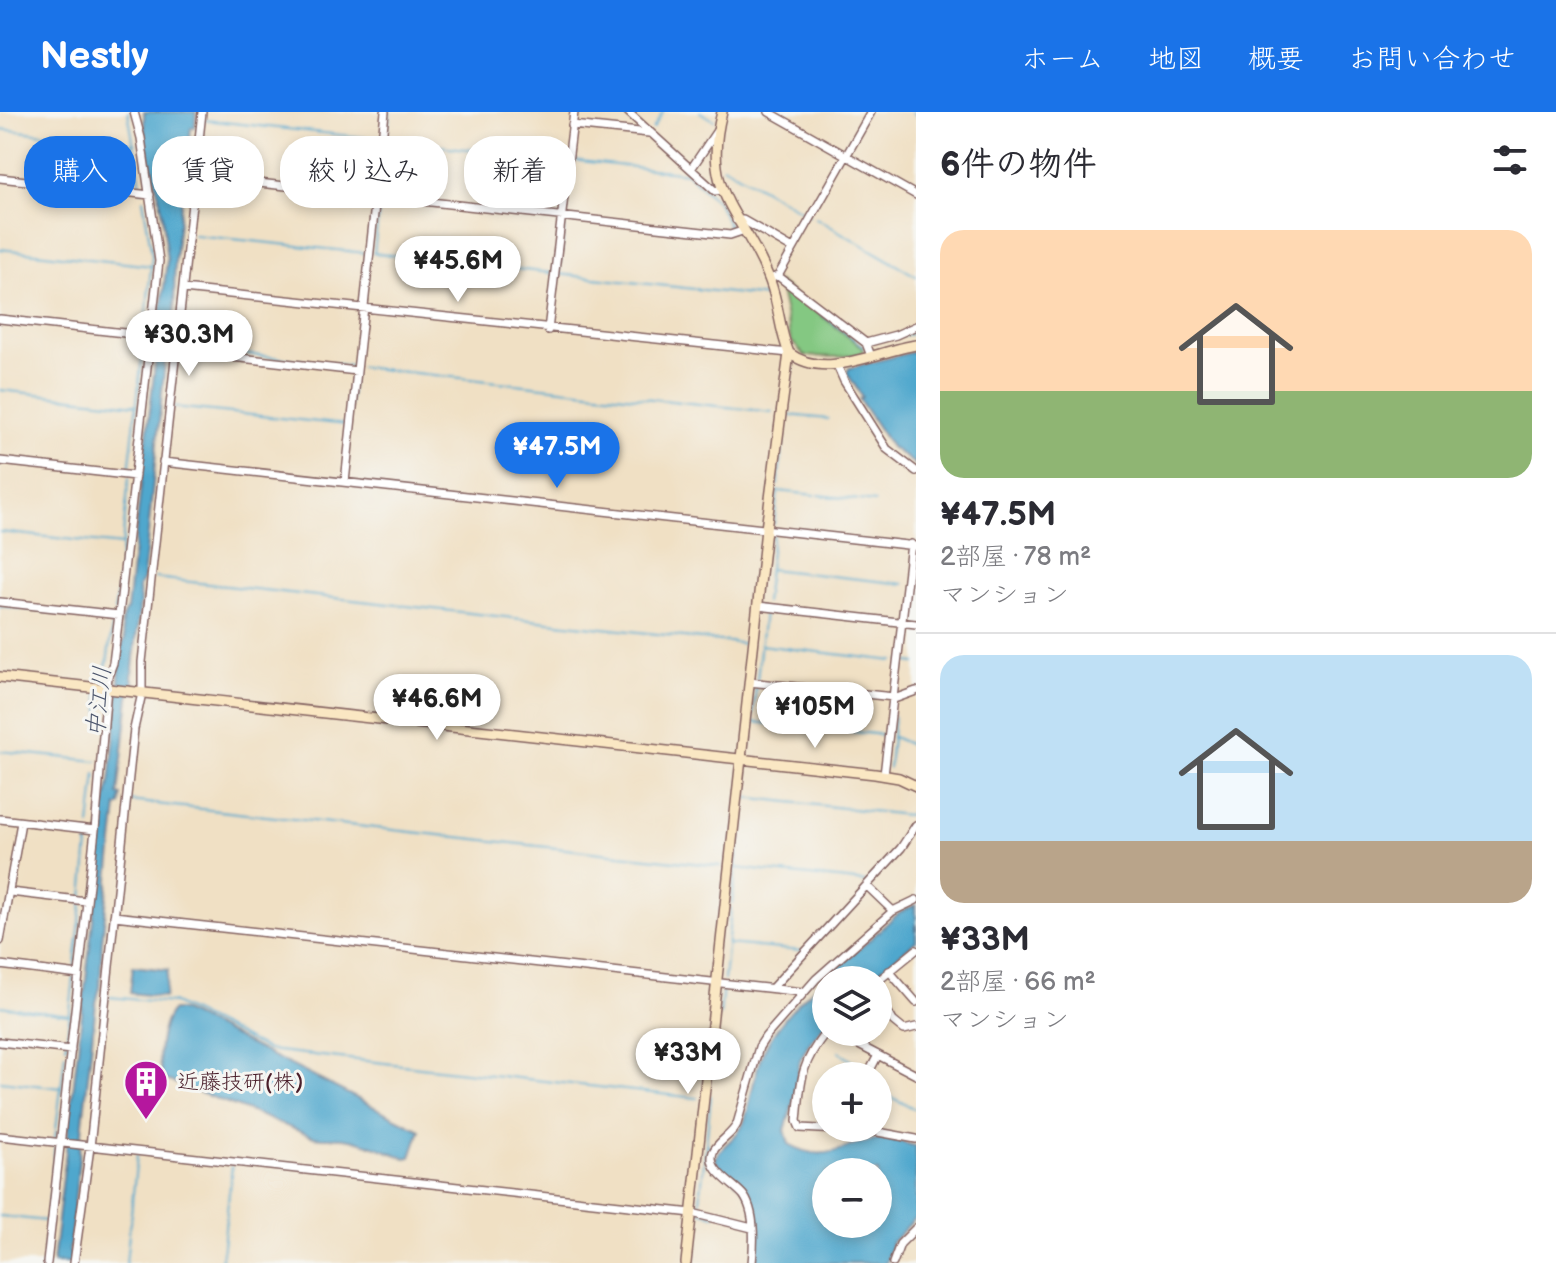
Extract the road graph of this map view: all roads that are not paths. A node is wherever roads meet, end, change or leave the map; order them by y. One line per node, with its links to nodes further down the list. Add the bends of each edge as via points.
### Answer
1 (134, 112): 18 (street)
2 (202, 112): 12 (street)
3 (385, 112): 13 (street)
4 (574, 112): 9 (street)
5 (628, 112): 11 (street)
6 (722, 112): 10 (street)
7 (769, 112): 14 (street)
8 (871, 112): 14 (street)
9 (572, 125): 11 (street); 23 (street)
10 (718, 129): 15 (street); 17 (street)
11 (651, 134): 15 (street)
12 (200, 136)
13 (382, 136)
14 (847, 156): 19 (street); 26 (street)
15 (691, 169): 17 (street, via 715,191)
16 (0, 178): 18 (street)
17 (722, 190): 24 (street)
18 (150, 195): 33 (street, via 159,261)
19 (916, 195)
20 (448, 204): 23 (street)
21 (192, 208): 28 (street)
22 (375, 208): 29 (street)
23 (561, 217): 25 (street, via 730,235); 32 (street)
24 (736, 220): 25 (street); 26 (street)
25 (742, 231): 27 (street)
26 (793, 249): 27 (street)
27 (774, 277): 34 (street); 37 (street)
28 (183, 289): 29 (street); 36 (street)
29 (364, 310): 32 (street); 40 (street)
30 (0, 319): 33 (street)
31 (916, 326): 34 (street)
32 (548, 330): 37 (street)
33 (151, 336): 44 (street)
34 (866, 343): 38 (street)
35 (916, 345): 38 (street)
36 (177, 351): 40 (street); 42 (street)
37 (789, 353): 39 (street, via 804,361); 46 (street)
38 (871, 356): 39 (street)
39 (837, 365): 43 (street, via 887,449)
40 (357, 371): 45 (street)
41 (0, 461): 44 (street)
42 (163, 462): 45 (street); 57 (street)
43 (916, 471)
44 (135, 476): 50 (street)
45 (345, 482): 46 (street)
46 (766, 529): 47 (street); 49 (street)
47 (913, 545): 51 (street)
48 (0, 602): 50 (street)
49 (758, 606): 51 (street); 54 (street)
50 (119, 615): 55 (street)
51 (902, 622): 52 (street); 58 (street)
52 (916, 624)
53 (0, 677): 55 (street)
54 (749, 682): 58 (street); 59 (street)
55 (107, 689): 57 (street); 65 (street)
56 (916, 691): 58 (street)
57 (140, 692): 59 (street); 71 (street)
58 (894, 698): 60 (street)
59 (741, 758): 60 (street); 78 (street)
60 (884, 775): 61 (street)
61 (916, 786)
62 (0, 819): 63 (street)
63 (21, 822): 65 (street); 67 (street)
64 (916, 825): 66 (street)
65 (95, 830): 69 (street)
66 (867, 886): 70 (street); 79 (street)
67 (10, 892): 69 (street); 72 (street)
68 (916, 900): 70 (street)
69 (86, 901): 77 (street)
70 (893, 911): 80 (street)
71 (114, 916): 78 (street); 96 (street)
72 (0, 941)
73 (916, 950): 75 (street)
74 (0, 965): 77 (street)
75 (892, 969)
76 (892, 974): 81 (street)
77 (79, 975): 87 (street)
78 (717, 982): 79 (street); 97 (street)
79 (773, 987): 80 (street)
80 (803, 992): 98 (street, via 759,1047 737,1124 713,1153 718,1171 748,1202)
81 (916, 1002)
82 (892, 1017): 83 (street, via 904,1030)
83 (916, 1027)
84 (0, 1042): 87 (street)
85 (816, 1046): 91 (street, via 802,1075 797,1121 800,1128)
86 (861, 1046): 88 (street)
87 (71, 1050): 95 (street)
88 (878, 1055): 89 (street); 90 (street)
89 (874, 1062)
90 (916, 1075)
91 (812, 1128)
92 (892, 1135): 94 (street)
93 (0, 1136): 95 (street)
94 (916, 1139)
95 (60, 1143): 96 (street); 101 (street)
96 (88, 1146): 97 (street); 102 (street)
97 (692, 1213): 98 (street); 103 (street)
98 (752, 1228): 104 (street)
99 (916, 1228): 100 (street, via 900,1244)
100 (894, 1262)
101 (47, 1263)
102 (74, 1263)
103 (686, 1263)
104 (752, 1263)

